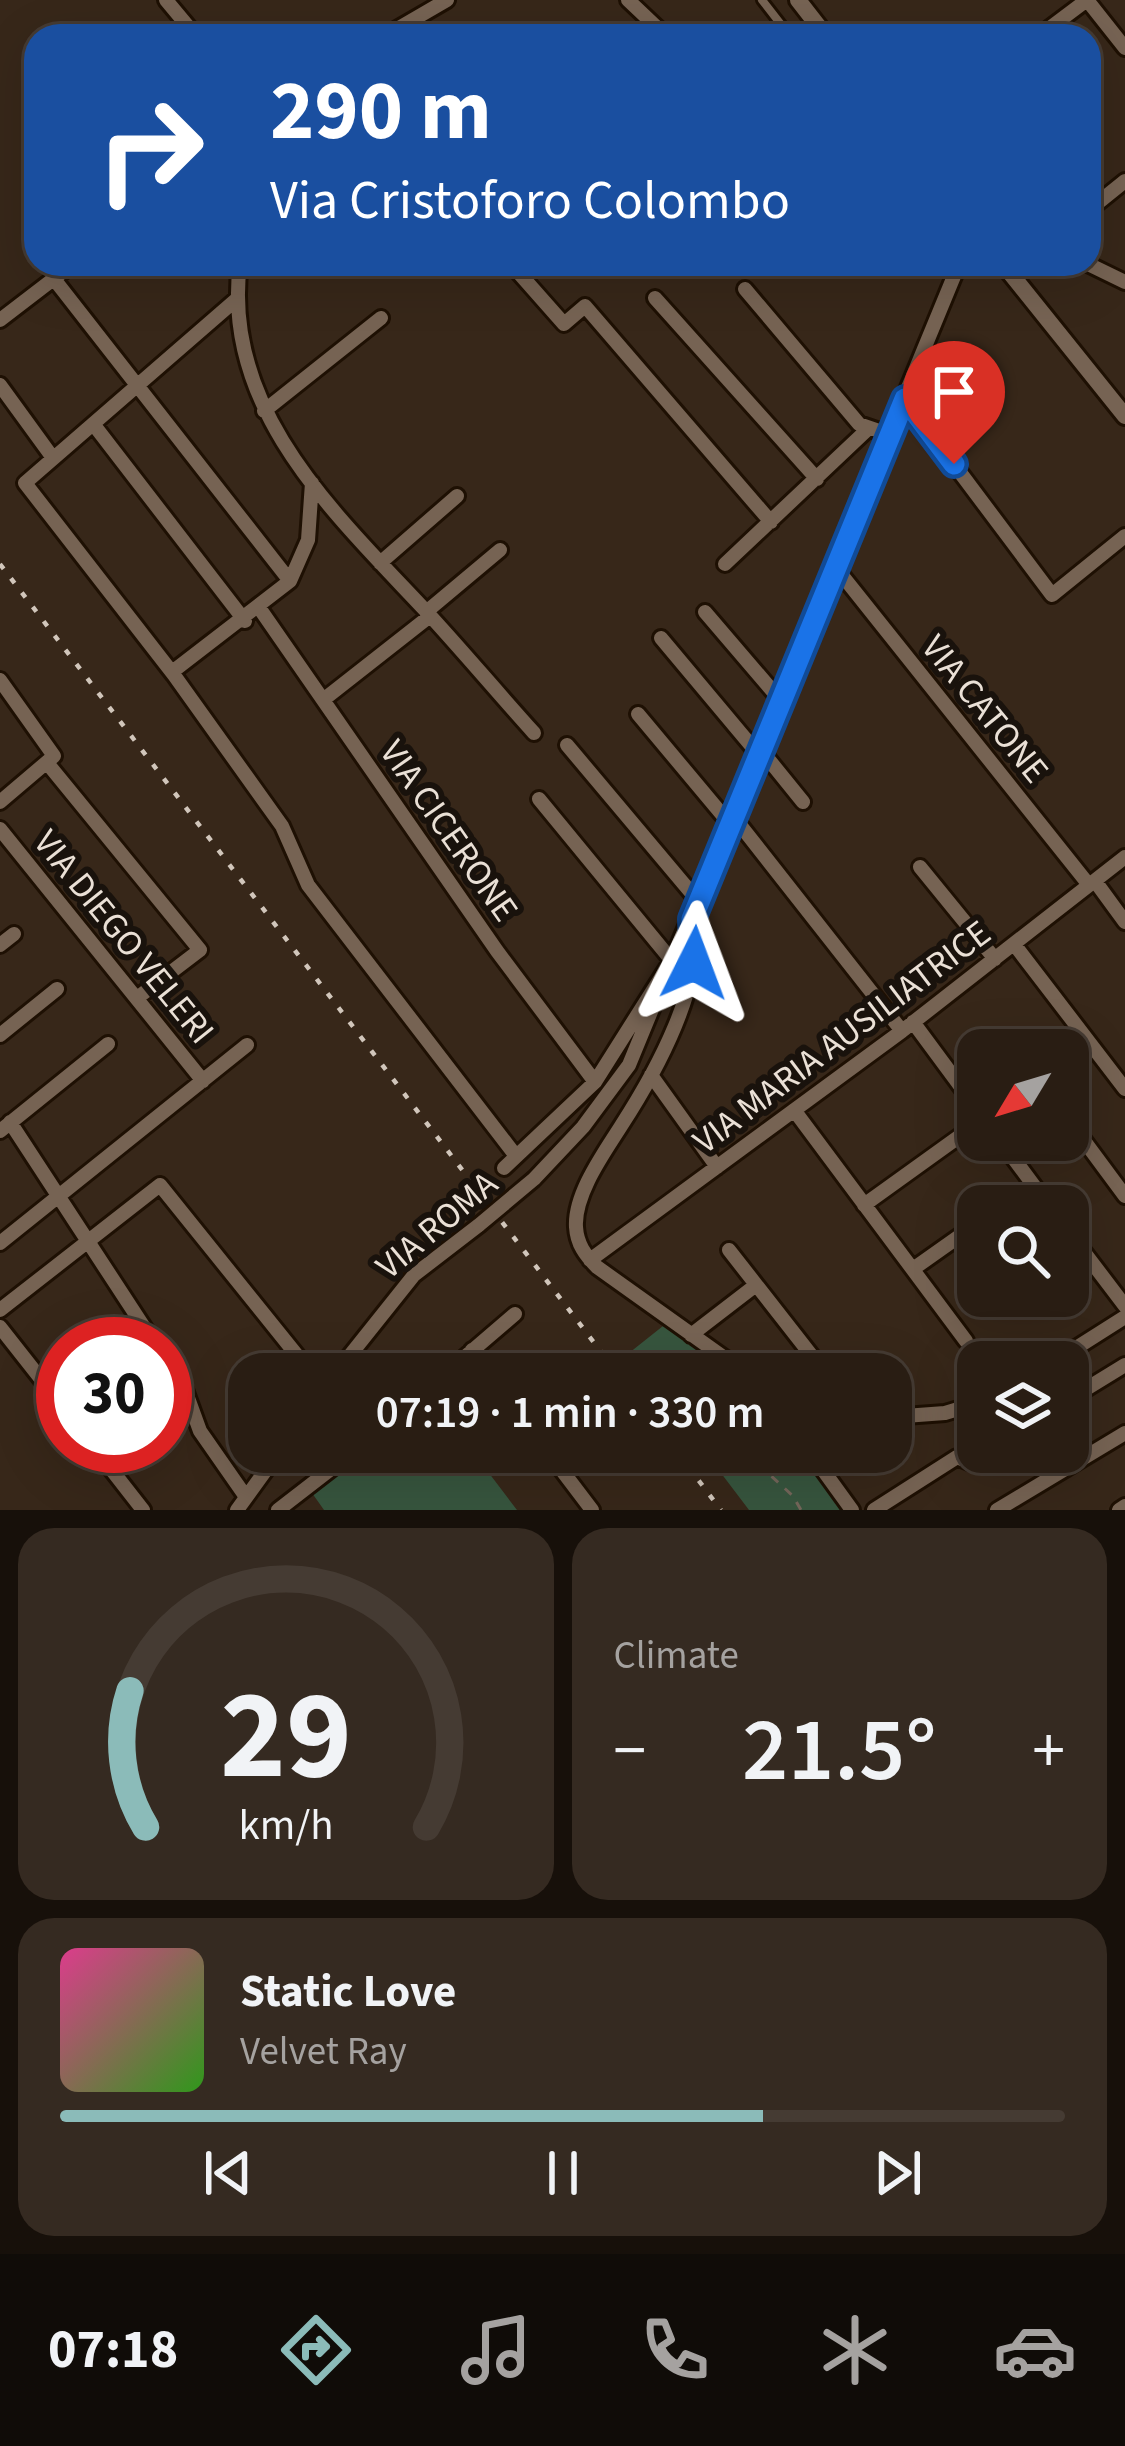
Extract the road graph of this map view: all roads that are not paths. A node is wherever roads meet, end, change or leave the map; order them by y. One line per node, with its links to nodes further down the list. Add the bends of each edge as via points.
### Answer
1 (168, 0): 7 (street)
2 (447, 0): 8 (street)
3 (628, 0): 9 (street)
4 (762, 0): 10 (lane)
5 (798, 0): 11 (street)
6 (1057, 21): 12 (street); 13 (street); 14 (street, via 1087,0)
7 (187, 24)
8 (406, 24)
9 (653, 24)
10 (781, 24)
11 (817, 24)
12 (1053, 24)
13 (1059, 24)
14 (1125, 48)
15 (1125, 181): 16 (street)
16 (1101, 200)
17 (1125, 261): 19 (street)
18 (1101, 270): 19 (street)
19 (1109, 274): 26 (street)
20 (58, 276): 25 (street)
21 (239, 276): 28 (street)
22 (522, 276): 44 (street, via 565,324 585,307)
23 (954, 276): 34 (street)
24 (1014, 276): 36 (street)
25 (54, 279): 31 (street); 33 (street)
26 (1125, 282)
27 (745, 289): 38 (street)
28 (238, 298): 33 (street); 35 (street)
29 (655, 298): 41 (street)
30 (381, 318): 35 (street)
31 (0, 320)
32 (0, 385): 40 (street)
33 (135, 386): 37 (street); 50 (street)
34 (905, 399): 39 (street); 45 (street, via 1052,595)
35 (264, 411): 42 (street)
36 (1125, 416)
37 (94, 425): 40 (street); 54 (street)
38 (869, 428): 39 (street); 41 (street)
39 (891, 436): 49 (street)
40 (53, 458): 56 (street, via 25,483)
41 (817, 479): 44 (street)
42 (312, 483): 47 (street); 50 (street, via 308,540)
43 (457, 496): 47 (street)
44 (771, 522): 48 (street)
45 (1125, 536)
46 (500, 550): 53 (street)
47 (380, 563): 53 (street)
48 (725, 564)
49 (837, 569): 59 (street); 72 (street, VIA CATONE)
50 (290, 581): 51 (street)
51 (260, 609): 54 (street); 58 (street, VIA CICERONE)
52 (705, 612): 59 (street)
53 (428, 614): 58 (street); 61 (street)
54 (244, 621): 56 (street)
55 (662, 638): 63 (street)
56 (172, 672): 89 (street, via 282,826 308,885 510,1162)
57 (0, 680): 64 (street)
58 (323, 700): 89 (street, VIA CICERONE)
59 (782, 702): 63 (street)
60 (638, 714): 68 (street)
61 (534, 733)
62 (567, 746): 73 (street)
63 (760, 753): 67 (street); 68 (street)
64 (51, 760): 66 (street); 82 (street, via 200,950)
65 (539, 799): 80 (street)
66 (0, 802)
67 (803, 802)
68 (732, 820): 73 (street); 83 (street)
69 (0, 829): 82 (street, VIA DIEGO VELERI)
70 (1125, 857): 72 (street, VIA MARIA AUSILIATRICE)
71 (920, 867): 79 (street)
72 (1092, 883): 75 (street, VIA CATONE); 77 (street, VIA MARIA AUSILIATRICE)
73 (699, 902): 74 (street)
74 (692, 919): 80 (street); 87 (street, via 694,963)
75 (1125, 922)
76 (14, 934): 78 (street)
77 (1014, 944): 79 (street, VIA MARIA AUSILIATRICE); 91 (street)
78 (0, 945)
79 (995, 959): 83 (street, VIA MARIA AUSILIATRICE)
80 (672, 964): 89 (street, via 660,971); 121 (street, VIA ROMA, bridge, via 629,1065 535,1179 393,1297)
81 (57, 989): 84 (street)
82 (137, 998): 88 (street, VIA DIEGO VELERI)
83 (907, 1026): 90 (street); 92 (street, VIA MARIA AUSILIATRICE)
84 (0, 1035)
85 (108, 1044): 93 (street)
86 (248, 1046): 88 (street)
87 (651, 1075): 97 (street); 107 (street, via 575,1222)
88 (203, 1081): 100 (street)
89 (595, 1082)
90 (957, 1085)
91 (1125, 1089)
92 (794, 1110): 97 (street, VIA MARIA AUSILIATRICE); 101 (street)
93 (5, 1126): 100 (street)
94 (957, 1138): 101 (street)
95 (1089, 1147): 99 (street)
96 (1015, 1161): 98 (street)
97 (717, 1167): 107 (street, VIA MARIA AUSILIATRICE)
98 (1033, 1185)
99 (1125, 1196)
100 (58, 1197): 103 (street); 104 (street)
101 (864, 1204): 108 (street)
102 (957, 1238): 108 (street)
103 (88, 1241): 111 (street); 113 (street); 120 (street, via 160,1185)
104 (0, 1243)
105 (729, 1250): 109 (street)
106 (1089, 1259): 110 (street)
107 (590, 1260): 116 (street)
108 (913, 1269): 117 (street)
109 (756, 1285): 116 (street); 125 (street)
110 (1125, 1306)
111 (0, 1310)
112 (515, 1314): 119 (street)
113 (137, 1317)
114 (1125, 1317): 118 (street)
115 (0, 1328): 127 (street)
116 (691, 1335): 124 (street)
117 (966, 1341)
118 (1087, 1341)
119 (472, 1350): 122 (street); 123 (street)
120 (294, 1353)
121 (351, 1353)
122 (469, 1353)
123 (474, 1353)
124 (717, 1353)
125 (809, 1353)
126 (1125, 1365): 128 (street)
127 (36, 1366)
128 (1089, 1387)
129 (192, 1409): 139 (street)
130 (957, 1409): 131 (street)
131 (912, 1415)
132 (1125, 1433): 145 (street)
133 (957, 1457): 144 (street)
134 (114, 1473): 140 (street)
135 (264, 1473): 139 (street)
136 (325, 1473): 141 (street)
137 (564, 1473): 142 (street)
138 (825, 1473): 143 (street)
139 (242, 1504)
140 (143, 1510)
141 (278, 1510)
142 (592, 1510)
143 (852, 1510)
144 (874, 1510)
145 (998, 1510)

